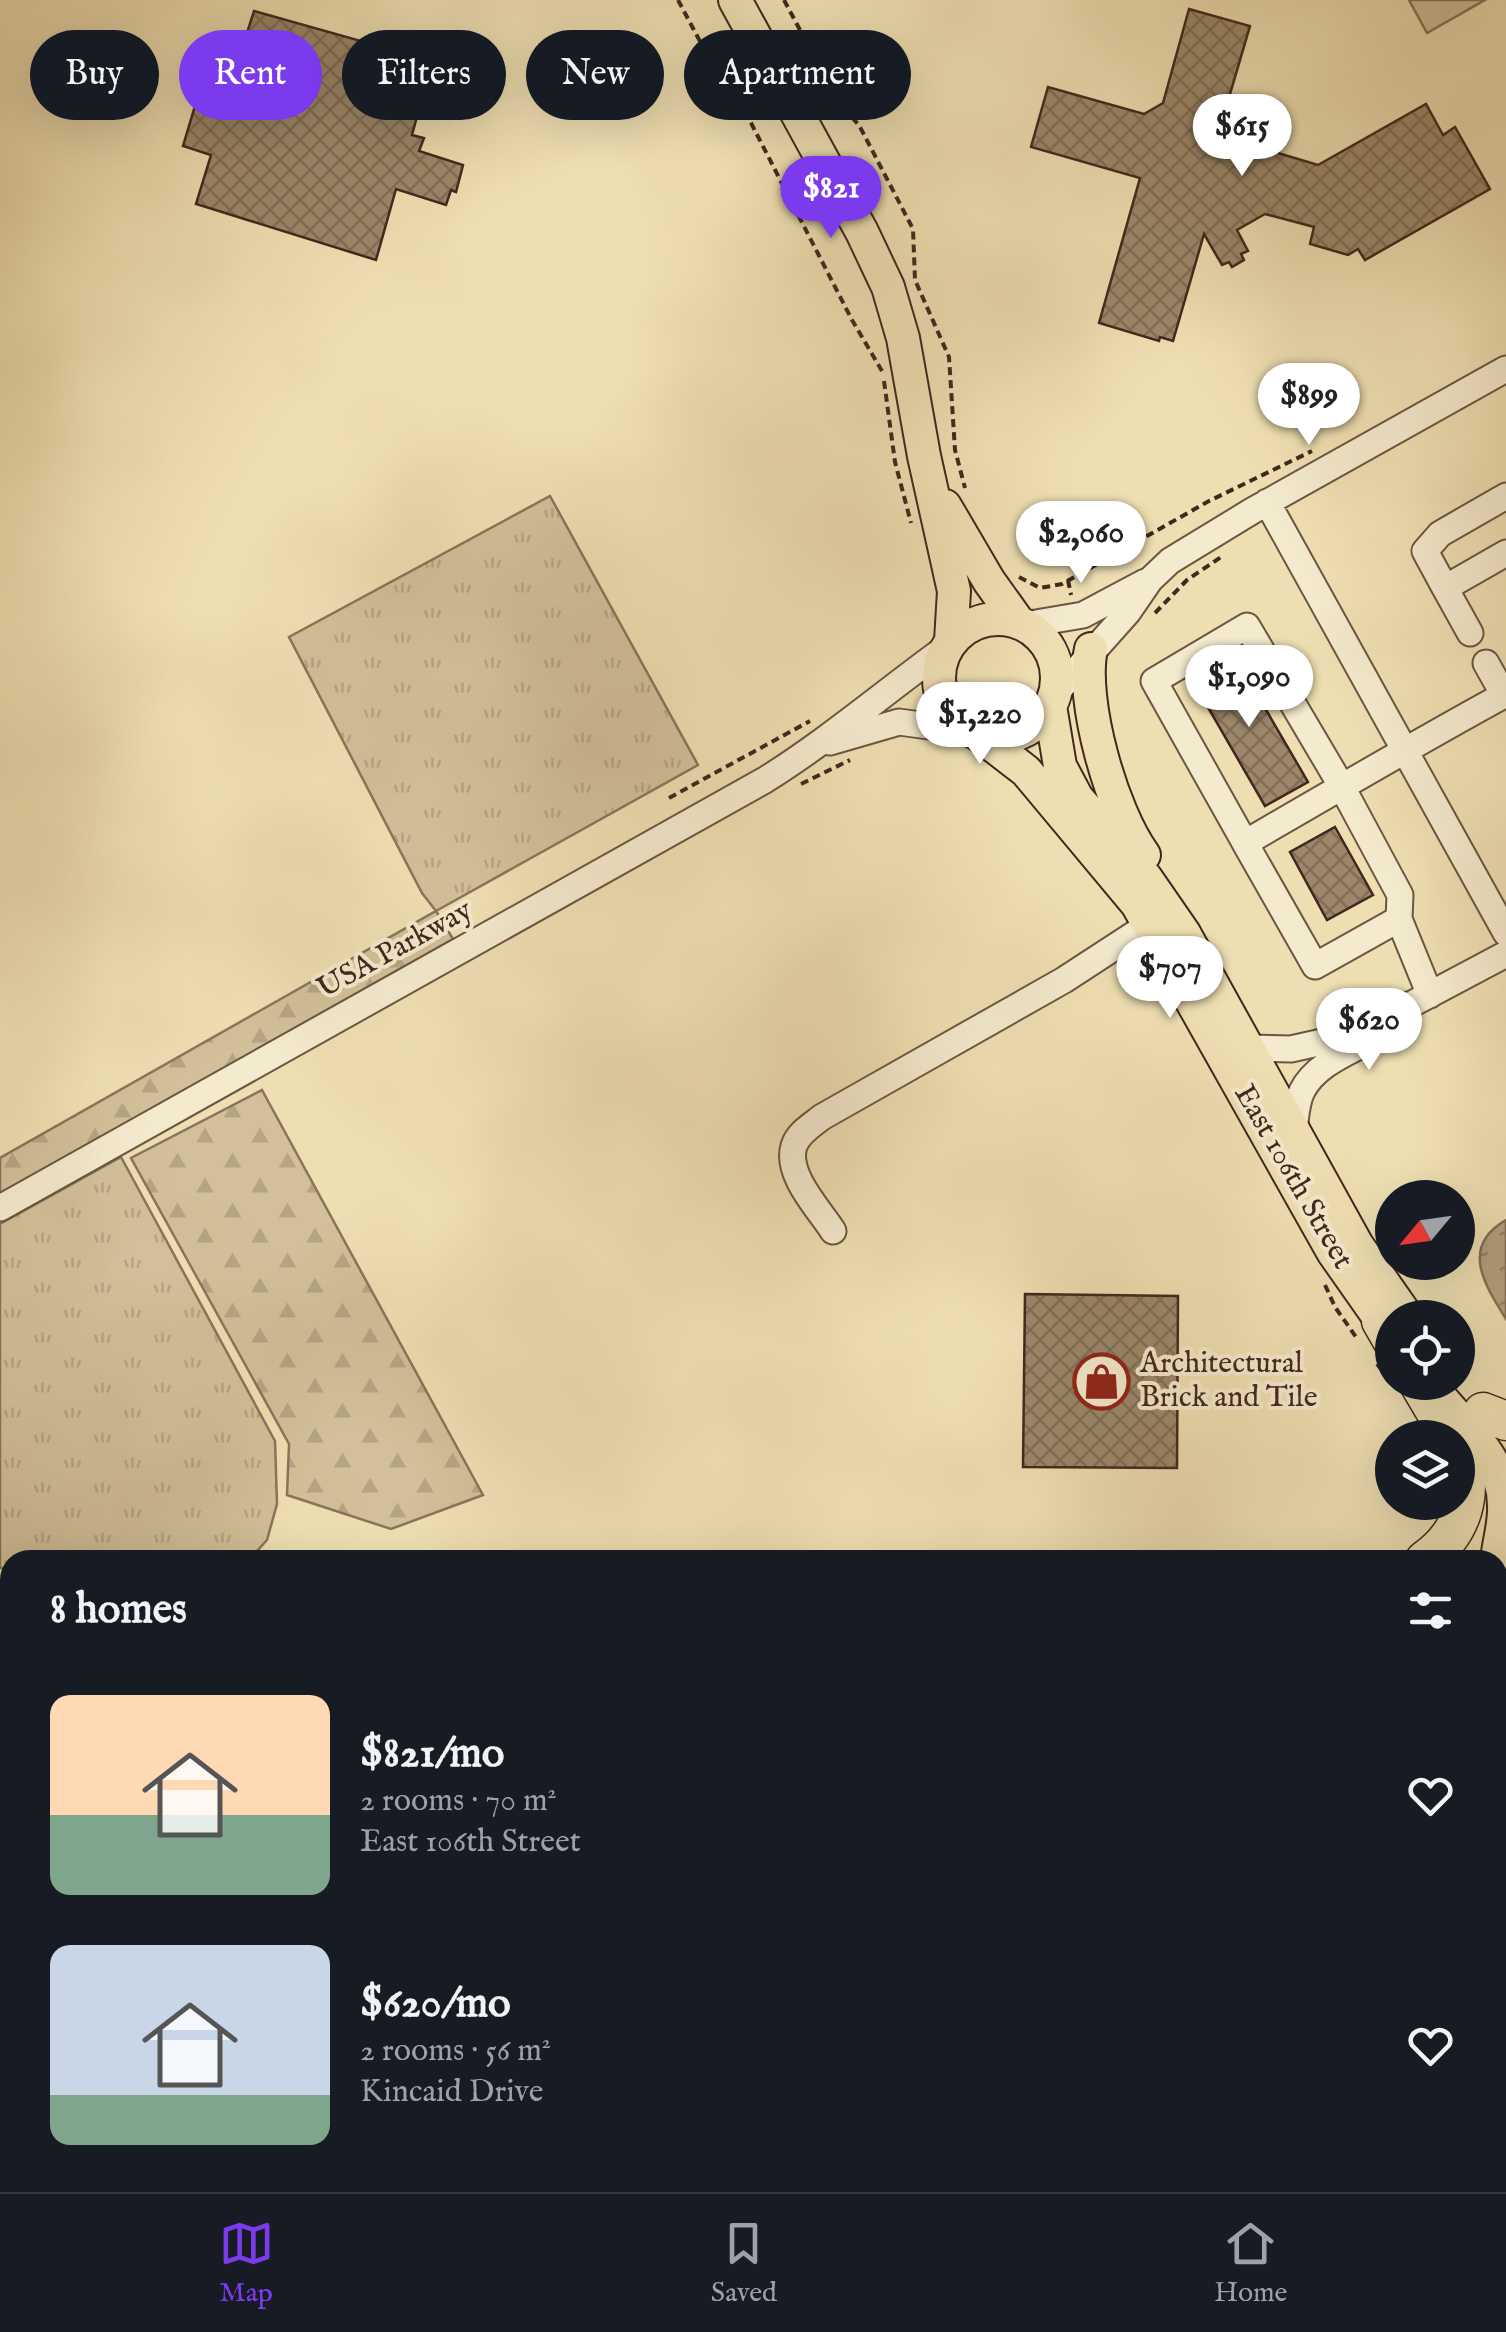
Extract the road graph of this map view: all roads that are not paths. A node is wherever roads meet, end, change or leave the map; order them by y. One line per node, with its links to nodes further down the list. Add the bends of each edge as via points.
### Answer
1 (735, 0): 3 (main road, via 888,287)
2 (1506, 369): 5 (street)
3 (930, 481): 9 (main road, via 988,582); 11 (main road, via 954,591)
4 (1506, 496): 8 (street, via 1440,534 1426,551)
5 (1267, 502): 7 (street, via 1194,544); 18 (street)
6 (1506, 553): 8 (street)
7 (1150, 580): 9 (street, via 1083,615); 12 (street)
8 (1444, 588): 10 (street)
9 (1022, 624): 11 (main road, via 988,620); 15 (main road, via 1052,654)
10 (1470, 633)
11 (949, 644): 16 (main road, via 938,676 941,695 950,713); 17 (street, USA Parkway)
12 (1092, 649): 15 (street); 23 (main road, via 1087,683 1115,798 1138,846 1178,900)
13 (1486, 664): 14 (street)
14 (1505, 695): 18 (street)
15 (1052, 700): 16 (main road, via 1037,723 1019,734); 23 (main road, East 106th Street, via 1060,766 1078,798)
16 (976, 733): 17 (street, USA Parkway, via 899,722); 22 (main road, East 106th Street, via 1026,771)
17 (820, 745): 29 (street, USA Parkway)
18 (1404, 750): 19 (street); 24 (street)
19 (1342, 786): 20 (street); 20 (street, via 1247,626 1154,681); 21 (street, via 1400,894)
20 (1245, 843): 21 (street, via 1315,966)
21 (1399, 919): 26 (street)
22 (1150, 924): 30 (street, via 802,1132 794,1146 795,1170); 32 (main road, East 106th Street, via 1333,1252)
23 (1184, 932): 27 (main road, East 106th Street)
24 (1506, 933)
25 (1506, 954): 26 (street)
26 (1421, 999): 27 (street, via 1340,1038 1291,1049); 28 (street, via 1311,1077 1299,1098)
27 (1249, 1048): 28 (main road, East 106th Street)
28 (1294, 1130): 31 (main road, East 106th Street)
29 (0, 1208)
30 (833, 1231)
31 (1381, 1300)
32 (1375, 1305)
33 (1444, 1400): 38 (main road, via 1501,1480)
34 (1475, 1400): 35 (main road)
35 (1498, 1422)
36 (1459, 1520): 37 (highway)
37 (1437, 1550)
38 (1499, 1550)

